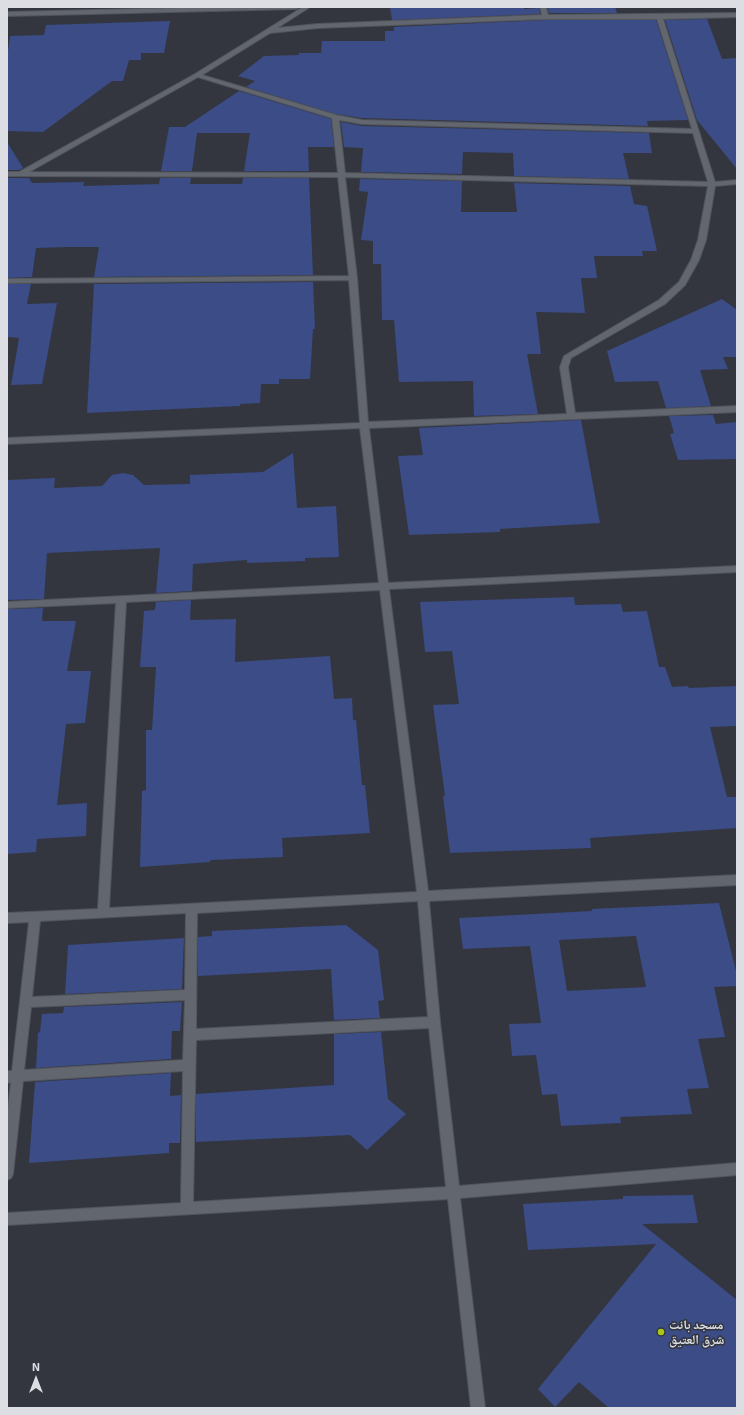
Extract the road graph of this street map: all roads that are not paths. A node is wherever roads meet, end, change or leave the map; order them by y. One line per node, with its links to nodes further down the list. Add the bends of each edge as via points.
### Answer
1 (296, 7): 4 (street)
2 (307, 7): 8 (street)
3 (543, 7): 6 (street)
4 (7, 14)
5 (737, 15): 7 (street)
6 (545, 17): 7 (street); 8 (street, via 318,26)
7 (659, 17): 11 (street)
8 (268, 32): 9 (street)
9 (197, 75): 10 (street); 13 (street)
10 (335, 117): 11 (street, via 374,123); 14 (street)
11 (696, 131): 16 (street)
12 (7, 174): 13 (street)
13 (22, 174): 14 (street)
14 (342, 175): 16 (street); 17 (street)
15 (737, 182): 16 (street)
16 (712, 184): 20 (street, via 702,240 695,260 682,283 662,302 568,356 565,361)
17 (352, 278): 18 (street); 21 (street)
18 (7, 281)
19 (737, 409): 20 (street)
20 (572, 415): 21 (street)
21 (364, 424): 22 (street); 24 (street)
22 (7, 441)
23 (737, 570): 24 (street)
24 (384, 588): 25 (street); 28 (street)
25 (120, 600): 26 (street); 30 (street)
26 (7, 605)
27 (737, 880): 28 (street)
28 (423, 897): 29 (street); 35 (street)
29 (192, 908): 30 (street); 33 (street)
30 (103, 913): 31 (street)
31 (35, 916): 32 (street); 34 (street)
32 (7, 918)
33 (189, 995): 34 (street); 36 (street)
34 (26, 1002): 38 (street)
35 (434, 1022): 36 (street); 41 (street)
36 (189, 1036): 37 (street)
37 (188, 1065): 38 (street); 42 (street)
38 (12, 1076): 40 (street)
39 (737, 1169): 41 (street)
40 (7, 1174)
41 (453, 1192): 42 (street); 44 (street)
42 (187, 1208): 43 (street)
43 (7, 1219)
44 (478, 1408)

